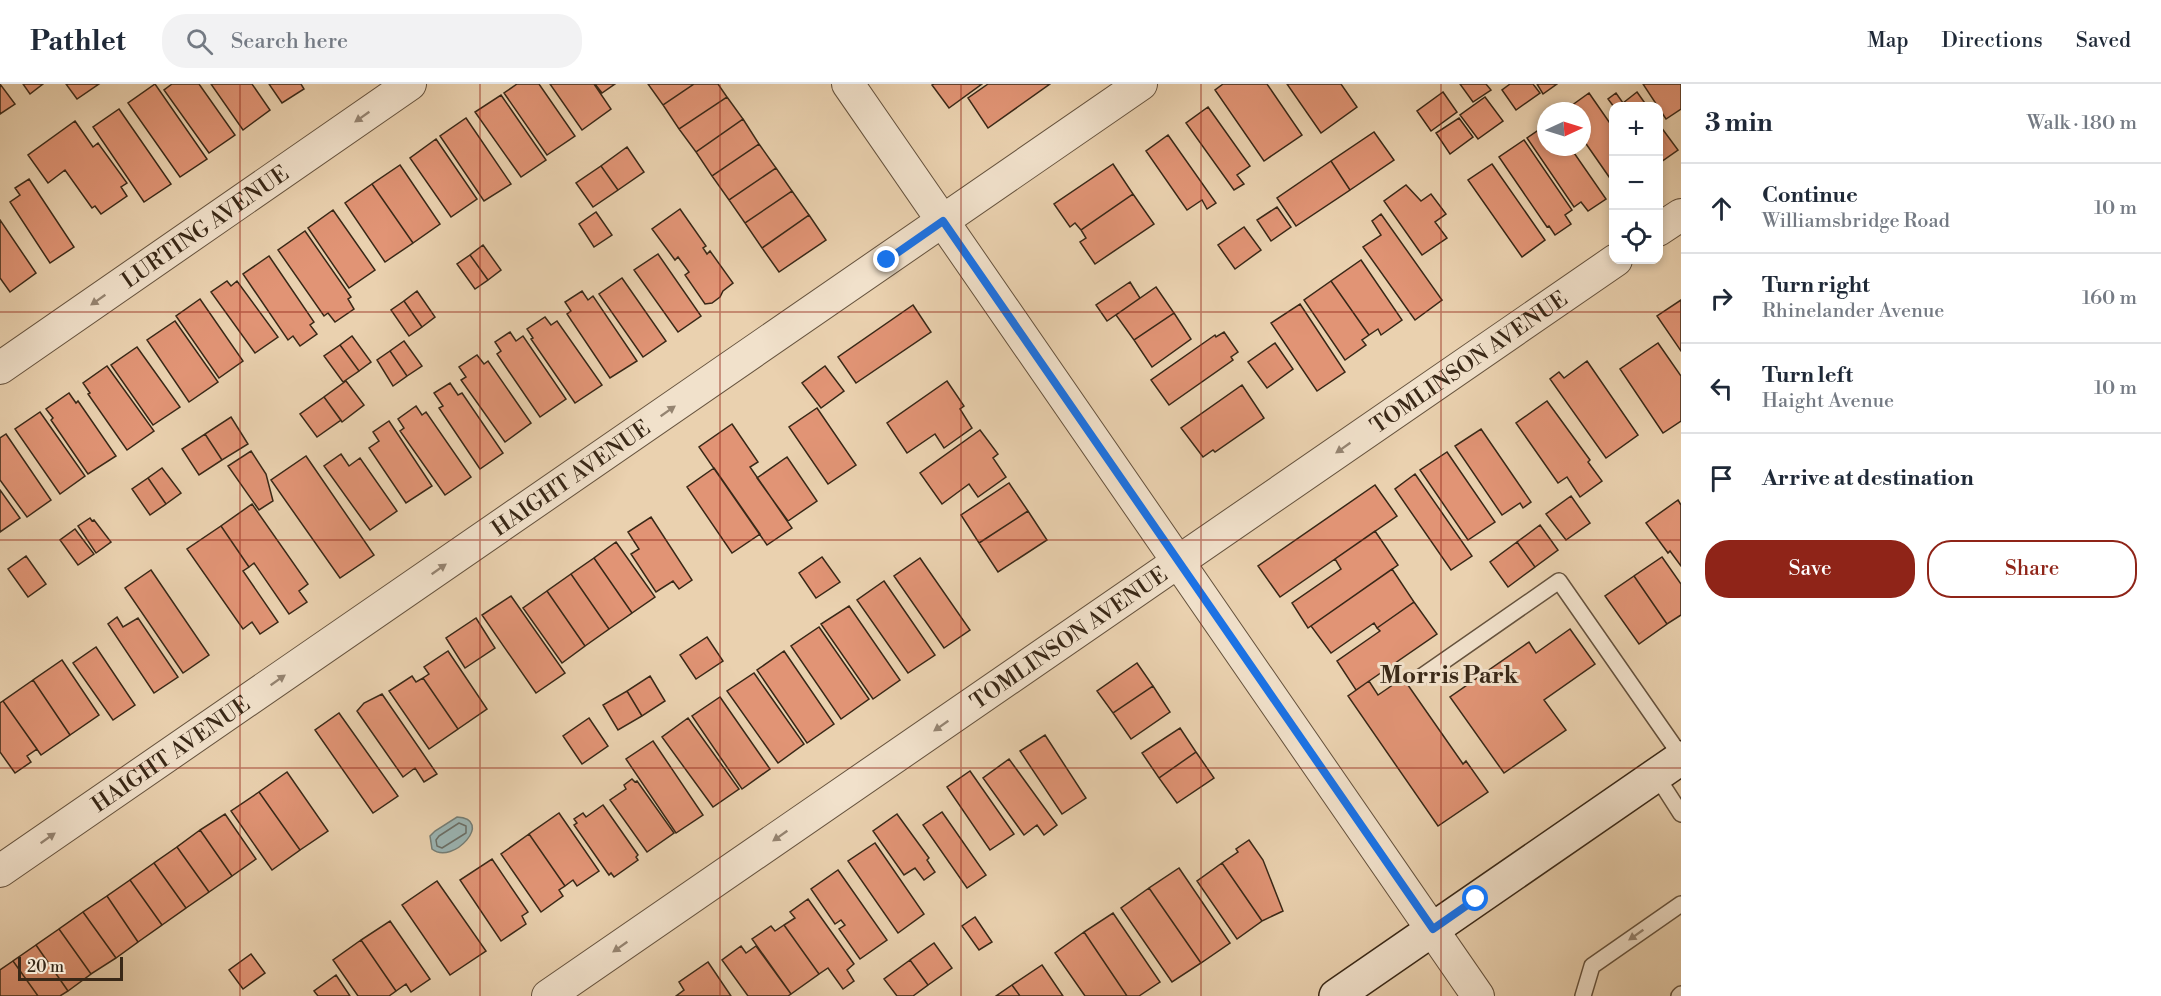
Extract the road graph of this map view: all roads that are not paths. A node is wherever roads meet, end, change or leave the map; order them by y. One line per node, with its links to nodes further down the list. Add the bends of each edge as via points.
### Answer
1 (410, 84): 8 (street, LURTING AVENUE, one-way to 8)
2 (848, 84): 5 (street)
3 (1142, 84): 5 (street, HAIGHT AVENUE)
4 (1681, 214): 6 (street)
5 (943, 221): 9 (street); 13 (street, HAIGHT AVENUE, one-way to 5)
6 (1663, 227)
7 (1610, 264): 9 (street, TOMLINSON AVENUE, one-way to 9)
8 (0, 368)
9 (1178, 562): 15 (street); 16 (street, TOMLINSON AVENUE, one-way to 16)
10 (1422, 677): 11 (lane, via 1559,581)
11 (1673, 763): 12 (lane); 15 (main road)
12 (1681, 814)
13 (0, 871)
14 (1681, 904): 19 (lane, one-way to 19, via 1592,966)
15 (1433, 929): 17 (main road); 18 (street)
16 (548, 996)
17 (1336, 996)
18 (1478, 996)
19 (1583, 996)

